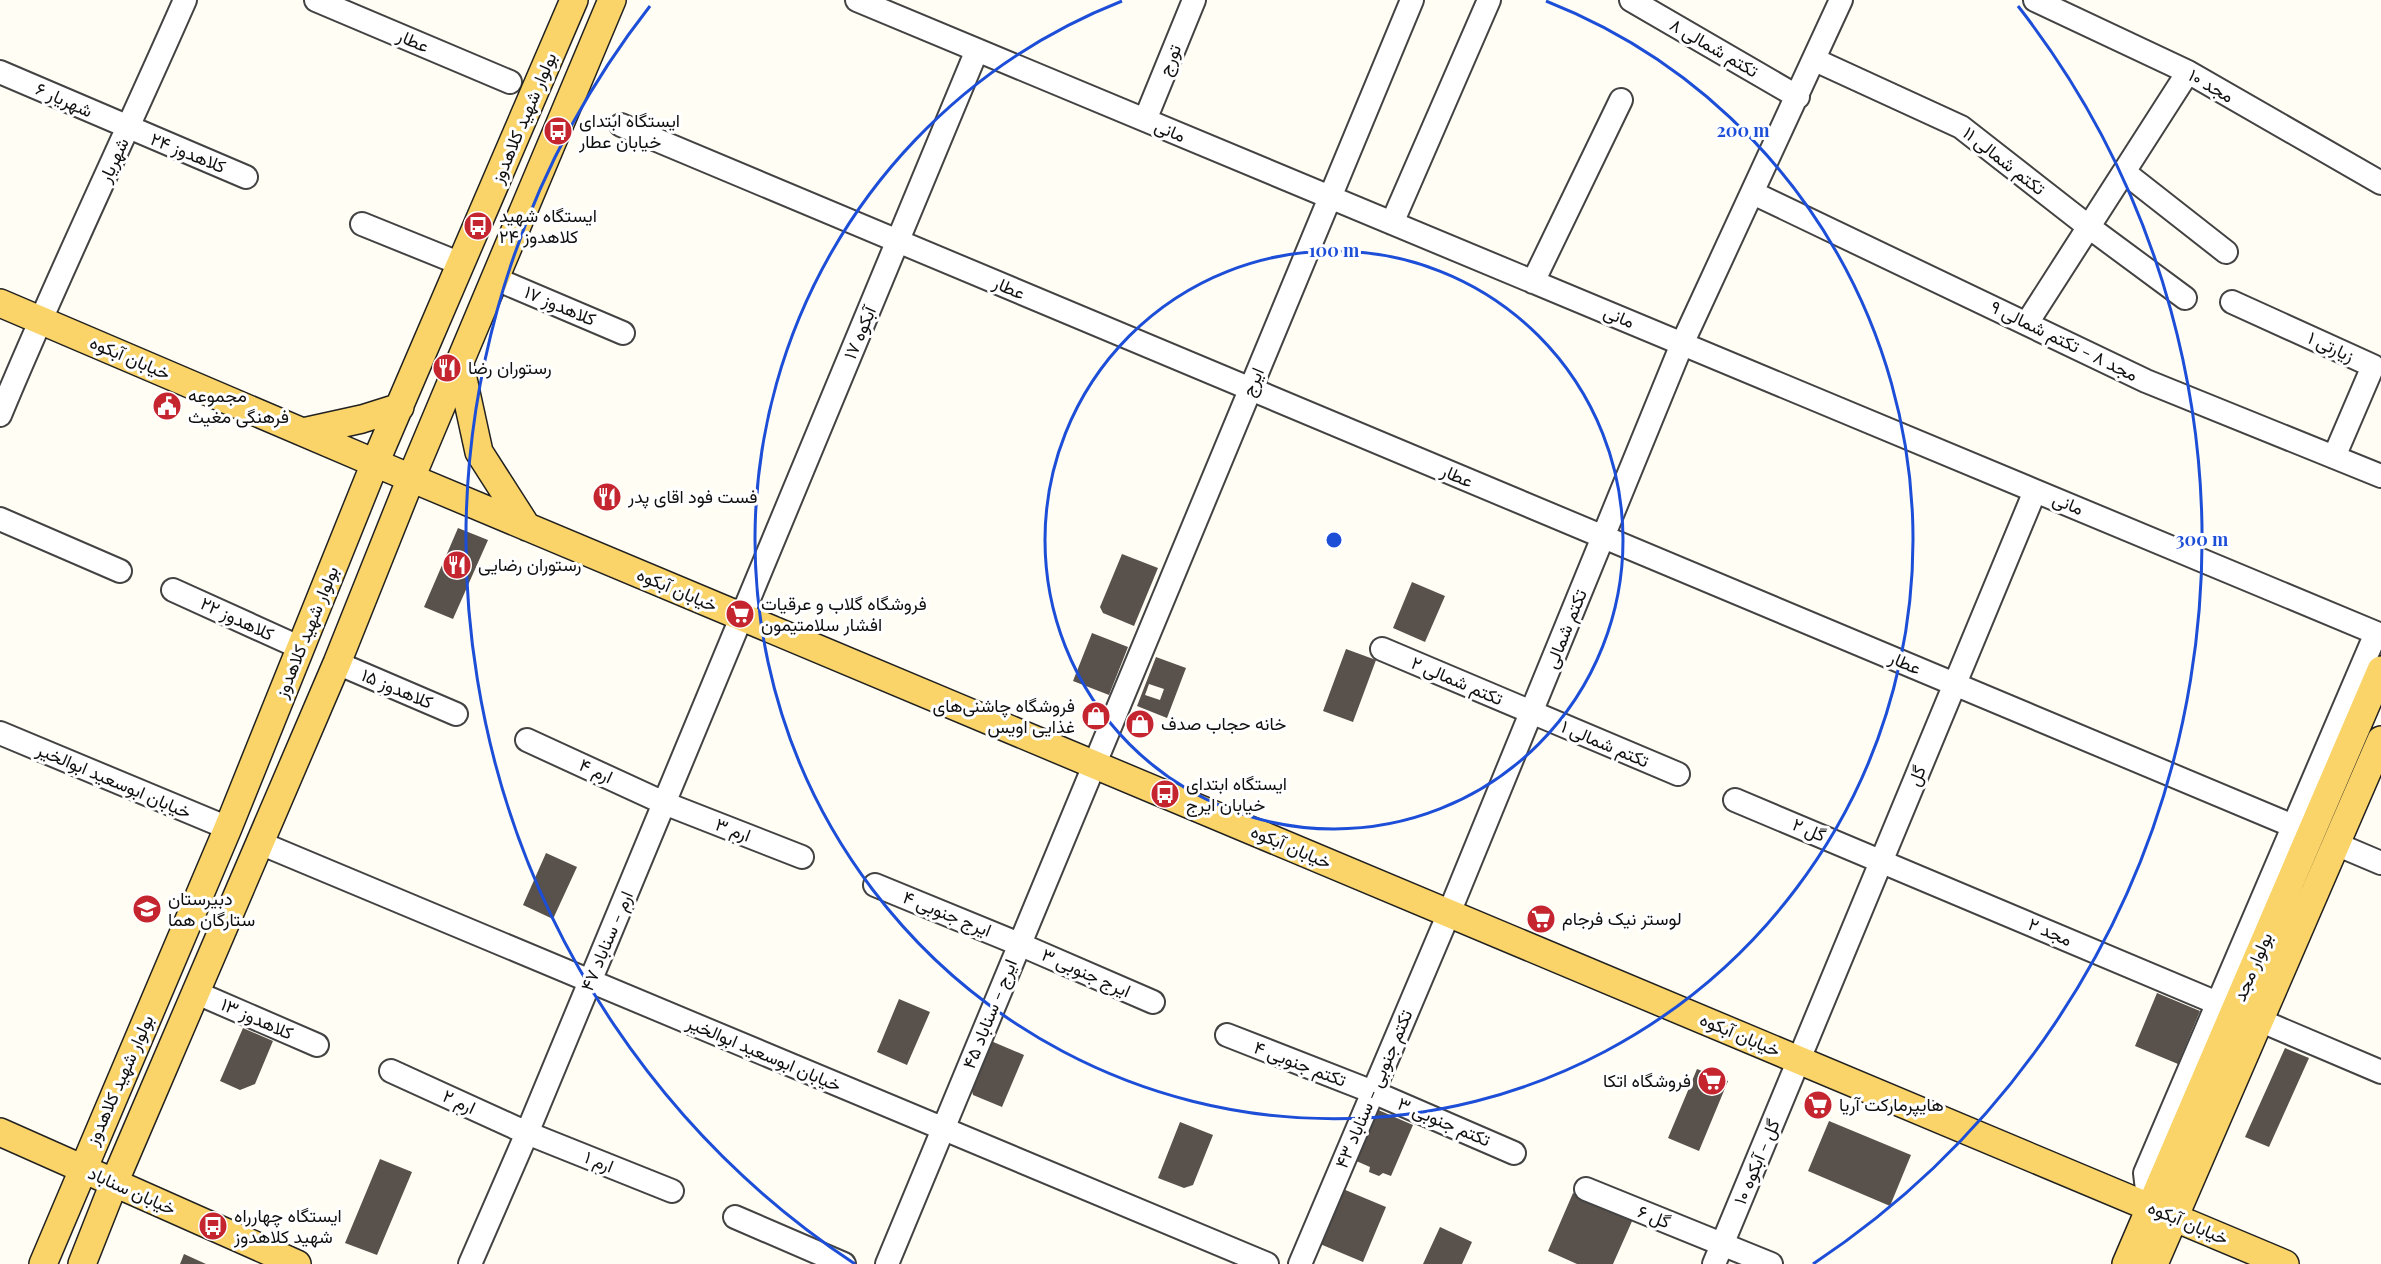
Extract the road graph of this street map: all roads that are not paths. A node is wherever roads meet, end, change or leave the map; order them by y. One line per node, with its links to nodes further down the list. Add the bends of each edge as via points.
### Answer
1 (184, 0): 21 (street, شهریار)
2 (316, 0): 16 (street, عطار)
3 (574, 0): 32 (main road, بولوار شهید کلاهدوز)
4 (612, 0): 33 (main road, بولوار شهید کلاهدوز)
5 (857, 0): 12 (street, مانی)
6 (1194, 0): 19 (street, تورج)
7 (1489, 0): 27 (street)
8 (1631, 0): 17 (street, تکتم شمالی ۸)
9 (1841, 0): 13 (street, تکتم شمالی)
10 (2035, 0): 15 (street, مجد ۱۰)
11 (1405, 3): 26 (street, ایرج)
12 (977, 50): 19 (street, مانی); 30 (street, آبکوه ۱۷)
13 (1815, 60): 17 (street, تکتم شمالی); 29 (street, تکتم شمالی ۱۱, via 1961,127)
14 (0, 72): 21 (street, شهریار ۶)
15 (2188, 72): 22 (street); 24 (street, مجد ۱۰)
16 (510, 82)
17 (1798, 97): 25 (street, تکتم شمالی)
18 (1621, 100): 34 (street)
19 (1145, 120): 26 (street, مانی)
20 (621, 125): 30 (street, عطار)
21 (129, 128): 23 (street, کلاهدوز ۲۴); 38 (street, شهریار)
22 (2124, 172): 29 (street); 31 (street)
23 (246, 177)
24 (2381, 183)
25 (1753, 193): 39 (street, مجد ۸ - تکتم شمالی ۹); 41 (street, تکتم شمالی)
26 (1331, 197): 27 (street, مانی); 43 (street, ایرج)
27 (1392, 223): 34 (street, مانی)
28 (362, 224): 32 (street)
29 (2089, 227): 35 (street, تکتم شمالی ۱۱); 39 (street)
30 (898, 241): 43 (street, عطار); 57 (street, آبکوه ۱۷)
31 (2226, 252)
32 (461, 264): 44 (main road, بولوار شهید کلاهدوز)
33 (496, 279): 40 (street, کلاهدوز ۱۷); 42 (main road, بولوار شهید کلاهدوز)
34 (1533, 282): 41 (street, مانی)
35 (2185, 298)
36 (2232, 302): 47 (street, زیارتی ۱, via 2373,366)
37 (0, 303): 38 (main road, خیابان آبکوه)
38 (40, 319): 45 (street, شهریار); 46 (main road, خیابان آبکوه)
39 (2027, 323): 47 (street, مجد ۸ - تکتم شمالی ۹, via 2146,381)
40 (623, 333)
41 (1682, 344): 51 (street, مانی); 54 (street, تکتم شمالی)
42 (460, 365): 50 (main road, بولوار شهید کلاهدوز); 53 (main road, via 479,452)
43 (1251, 389): 54 (street, عطار); 69 (street, ایرج)
44 (400, 407): 46 (main road); 48 (main road, بولوار شهید کلاهدوز)
45 (0, 415)
46 (303, 432): 48 (main road, خیابان آبکوه)
47 (2334, 457): 49 (street, مجد ۸ - تکتم شمالی ۹)
48 (375, 463): 50 (main road, خیابان آبکوه); 59 (main road, بولوار شهید کلاهدوز)
49 (2381, 476)
50 (411, 478): 53 (main road, خیابان آبکوه); 61 (main road, بولوار شهید کلاهدوز)
51 (2035, 491): 58 (street, مانی); 63 (street, گل)
52 (0, 519): 55 (street)
53 (527, 527): 57 (main road, خیابان آبکوه)
54 (1603, 537): 63 (street, عطار); 64 (street, تکتم شمالی)
55 (120, 571)
56 (173, 590): 59 (street, کلاهدوز ۲۲)
57 (741, 616): 69 (main road, خیابان آبکوه); 72 (street, ارم - سناباد ۴۷)
58 (2379, 634): 73 (street)
59 (301, 648): 74 (main road, بولوار شهید کلاهدوز)
60 (1382, 649): 64 (street, تکتم شمالی ۲)
61 (338, 663): 65 (street, کلاهدوز ۱۵); 75 (main road, بولوار شهید کلاهدوز)
62 (2381, 670): 98 (main road, بولوار مجد)
63 (1955, 684): 73 (street, عطار); 78 (street, گل)
64 (1531, 713): 70 (street, تکتم شمالی ۱); 81 (street, تکتم شمالی)
65 (456, 714)
66 (0, 733): 74 (street, خیابان ابوسعید ابوالخیر)
67 (527, 740): 72 (street, ارم ۴)
68 (2381, 740): 76 (main road, بولوار مجد)
69 (1093, 764): 81 (main road, خیابان آبکوه); 82 (street, ایرج - سناباد ۴۵)
70 (1678, 774)
71 (1735, 800): 78 (street, گل ۲)
72 (664, 803): 77 (street, ارم ۳); 83 (street, ارم - سناباد ۴۷)
73 (2293, 826): 86 (street)
74 (228, 828): 99 (main road, بولوار شهید کلاهدوز)
75 (260, 843): 83 (street, خیابان ابوسعید ابوالخیر); 84 (main road, بولوار شهید کلاهدوز)
76 (2336, 844): 79 (street); 87 (main road, بولوار مجد)
77 (802, 857)
78 (1882, 861): 86 (street, مجد ۲); 90 (street, گل)
79 (2381, 863)
80 (875, 885): 82 (street, ایرج جنوبی ۴)
81 (1449, 913): 90 (main road, خیابان آبکوه); 93 (street, تکتم جنوبی - سناباد ۴۳)
82 (1019, 944): 85 (street, ایرج جنوبی ۳); 94 (street, ایرج - سناباد ۴۵)
83 (590, 981): 94 (street, خیابان ابوسعید ابوالخیر); 96 (street, ارم - سناباد ۴۷)
84 (197, 993): 89 (street, کلاهدوز ۱۳); 101 (main road, بولوار شهید کلاهدوز)
85 (1153, 1002)
86 (2217, 1003): 104 (street, via 2145,1173)
87 (2259, 1020): 92 (street); 100 (main road, بولوار مجد)
88 (1227, 1035): 93 (street, تکتم جنوبی ۴)
89 (317, 1045)
90 (1800, 1060): 104 (main road, خیابان آبکوه); 107 (street, گل - آبکوه ۱۰)
91 (392, 1071): 96 (street, ارم ۲)
92 (2381, 1072)
93 (1373, 1092): 97 (street, تکتم جنوبی ۳); 115 (street, تکتم جنوبی - سناباد ۴۳)
94 (943, 1129): 113 (street, ایرج - سناباد ۴۵); 114 (street, خیابان ابوسعید ابوالخیر)
95 (0, 1132): 99 (main road, خیابان سناباد)
96 (527, 1133): 103 (street, ارم ۱); 111 (street, ارم - سناباد ۴۷)
97 (1514, 1153)
98 (2166, 1167): 100 (main road, via 2174,1176); 104 (main road, بولوار مجد)
99 (82, 1168): 101 (main road, خیابان سناباد); 108 (main road, بولوار شهید کلاهدوز)
100 (2190, 1179): 106 (main road, بولوار مجد)
101 (114, 1184): 109 (main road, بولوار شهید کلاهدوز); 110 (main road, خیابان سناباد)
102 (1586, 1189): 107 (street, گل ۶)
103 (672, 1191)
104 (2149, 1207): 106 (main road, خیابان آبکوه); 117 (main road, بولوار مجد)
105 (735, 1217): 112 (street)
106 (2173, 1217): 118 (main road, بولوار مجد); 119 (main road, خیابان آبکوه)
107 (1718, 1254): 116 (street, گل ۶)
108 (43, 1264)
109 (81, 1264)
110 (297, 1264)
111 (470, 1264)
112 (844, 1264)
113 (887, 1264)
114 (1268, 1264)
115 (1300, 1264)
116 (1771, 1264)
117 (2126, 1264)
118 (2154, 1264)
119 (2285, 1264)

